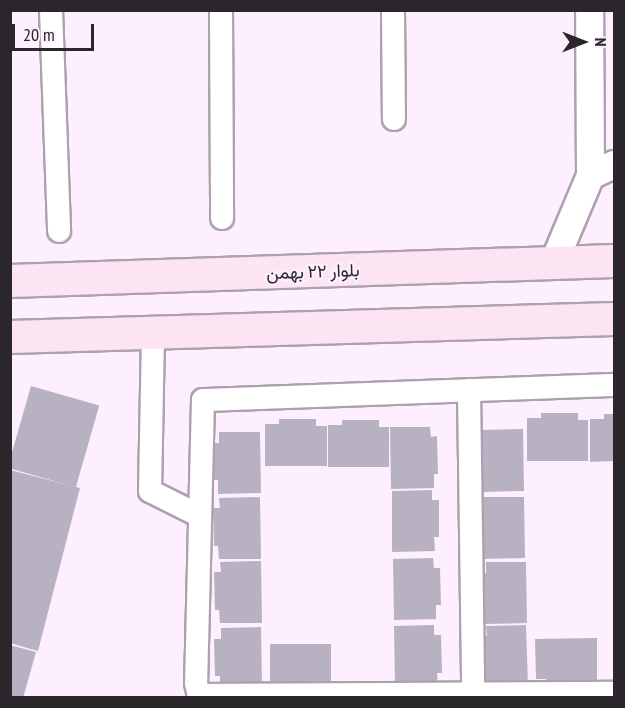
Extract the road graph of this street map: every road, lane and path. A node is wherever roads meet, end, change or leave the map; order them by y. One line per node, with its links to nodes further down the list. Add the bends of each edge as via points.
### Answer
1 (51, 10): 9 (street)
2 (221, 10): 8 (street)
3 (393, 10): 5 (street)
4 (589, 10): 7 (street)
5 (394, 119)
6 (615, 164): 7 (street)
7 (590, 176): 11 (street)
8 (222, 218)
9 (58, 231)
10 (615, 261): 11 (main road, بلوار ۲۲ بهمن)
11 (553, 263): 12 (main road, بلوار ۲۲ بهمن)
12 (10, 281)
13 (615, 319): 14 (main road)
14 (153, 335): 15 (main road); 18 (street, via 150,491)
15 (10, 337)
16 (615, 384): 17 (street)
17 (469, 390): 18 (street, via 203,400); 19 (street)
18 (198, 515): 19 (street, via 198,693)
19 (473, 693): 20 (street)
20 (615, 693)

